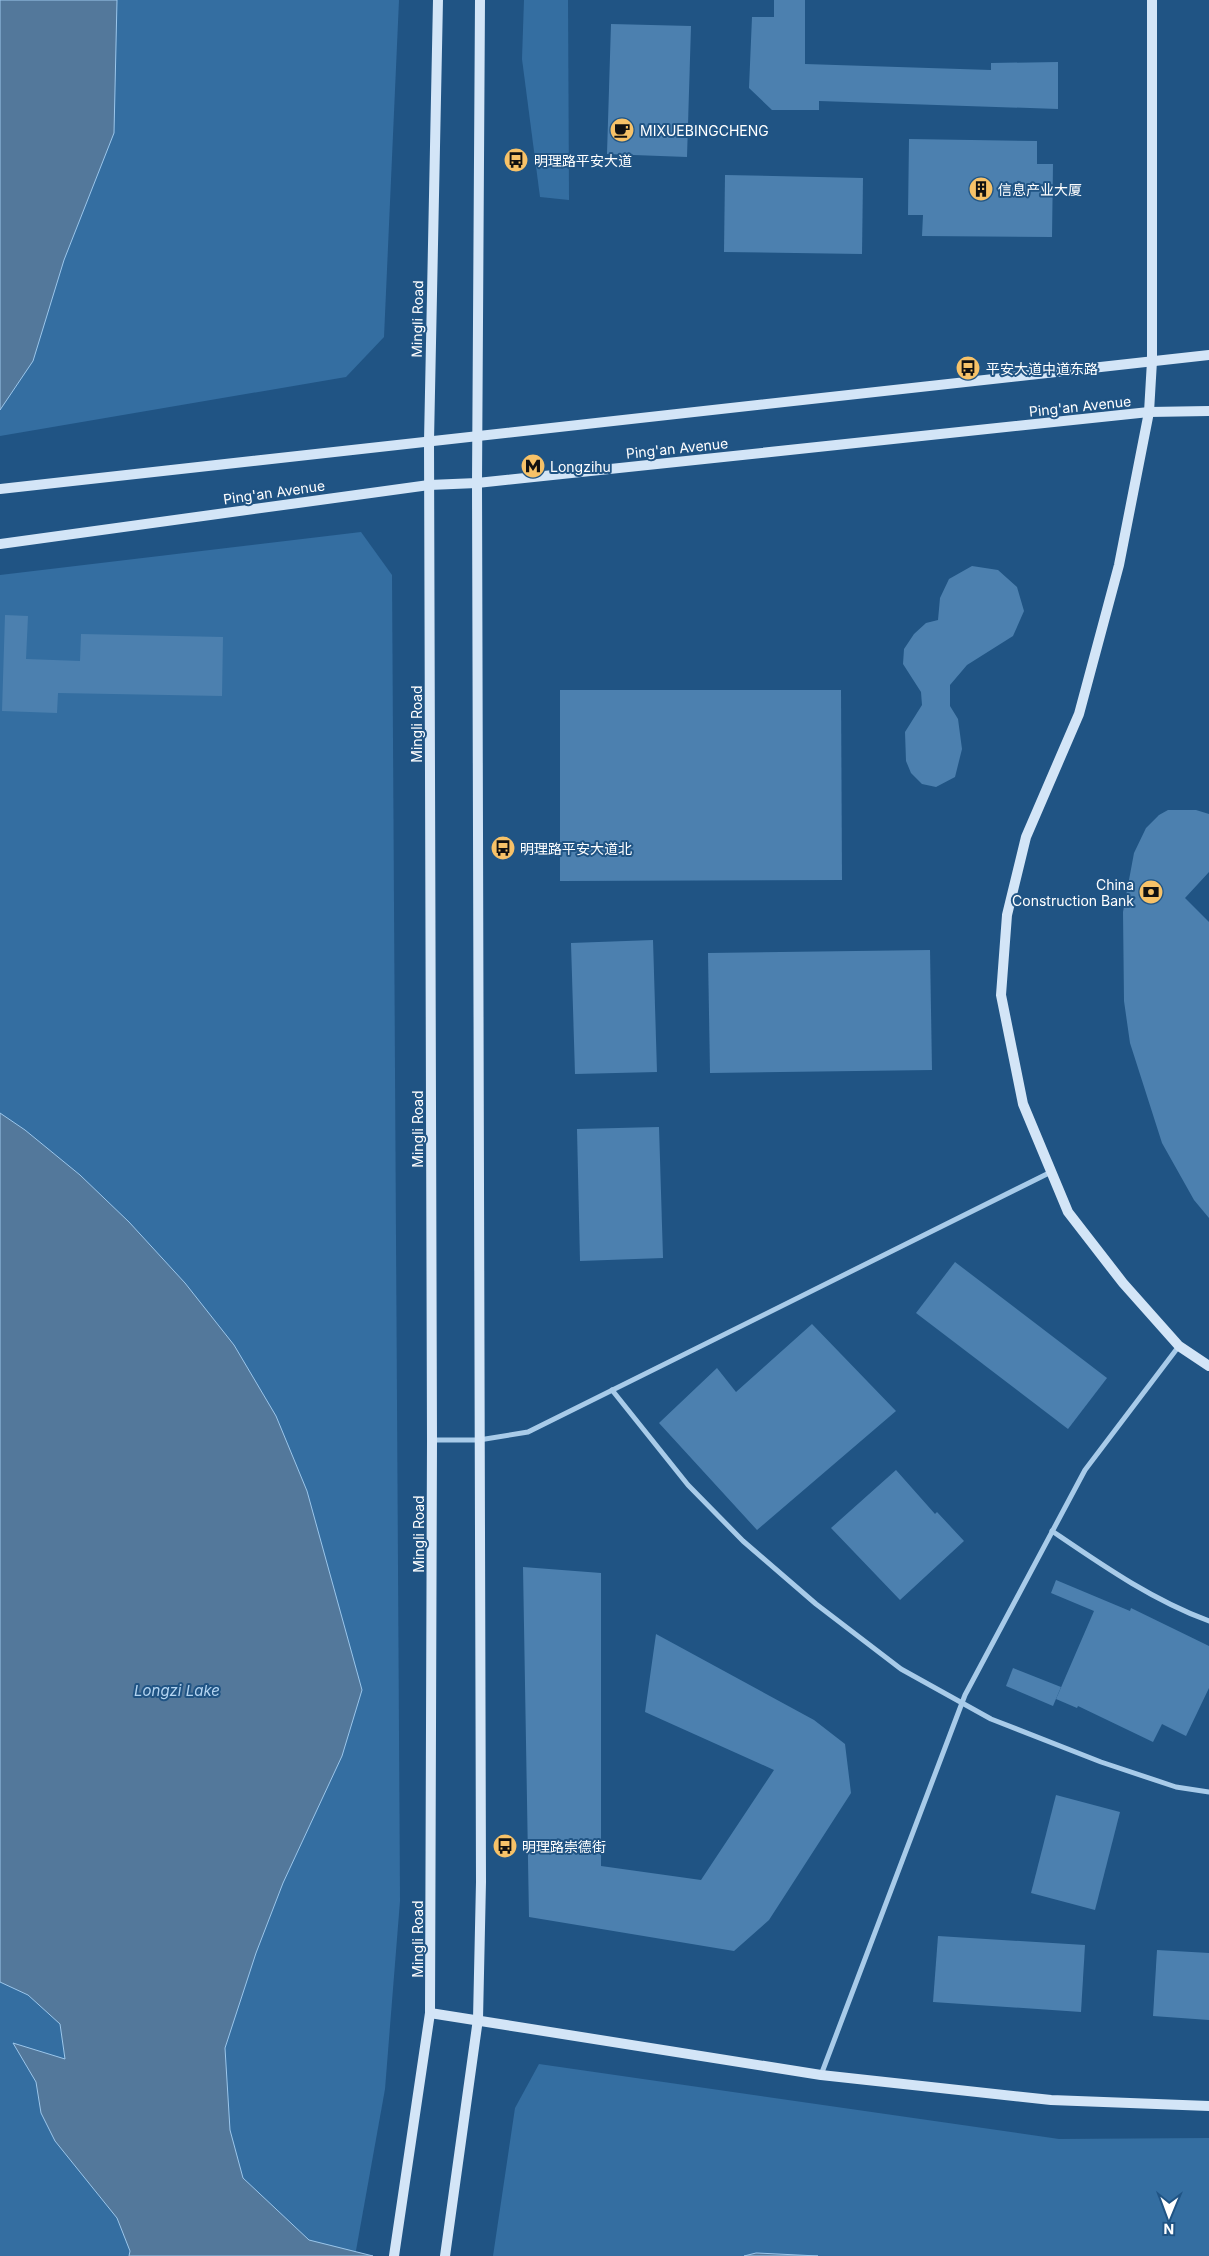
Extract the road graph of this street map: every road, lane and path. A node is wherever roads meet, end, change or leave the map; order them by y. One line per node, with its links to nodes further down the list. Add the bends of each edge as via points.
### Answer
1 (438, 0): 9 (main road, Mingli Road)
2 (480, 0): 8 (main road)
3 (1152, 0): 5 (main road)
4 (1209, 355): 5 (main road)
5 (1152, 361): 6 (main road); 8 (main road)
6 (1149, 412): 7 (main road, Ping'an Avenue); 10 (main road, Ping'an Avenue); 14 (main road, via 1119,565 1079,714 1026,837 1007,915 1002,995 1023,1104)
7 (1209, 412)
8 (479, 435): 9 (main road); 10 (main road)
9 (429, 441): 11 (main road, Mingli Road); 12 (main road)
10 (477, 483): 11 (main road, Ping'an Avenue); 19 (main road)
11 (428, 485): 13 (main road, Ping'an Avenue); 18 (main road, Mingli Road)
12 (0, 489)
13 (0, 544)
14 (1052, 1172): 15 (main road, via 1068,1212 1123,1283); 17 (street)
15 (1179, 1346): 16 (main road); 20 (street, via 1084,1470)
16 (1209, 1366)
17 (612, 1390): 19 (street, via 528,1432); 22 (street, via 688,1486 743,1541 900,1670)
18 (432, 1440): 19 (street); 24 (main road, Mingli Road)
19 (479, 1440): 25 (main road, via 481,1882)
20 (1052, 1531): 21 (street, via 1112,1572); 22 (street)
21 (1209, 1621)
22 (962, 1703): 23 (street, via 991,1719 1101,1762 1176,1787); 26 (street)
23 (1209, 1792)
24 (430, 2013): 25 (main road); 28 (main road, Mingli Road)
25 (478, 2019): 26 (main road); 29 (main road)
26 (821, 2075): 27 (main road, via 1050,2100)
27 (1209, 2106)
28 (394, 2256)
29 (445, 2256)

